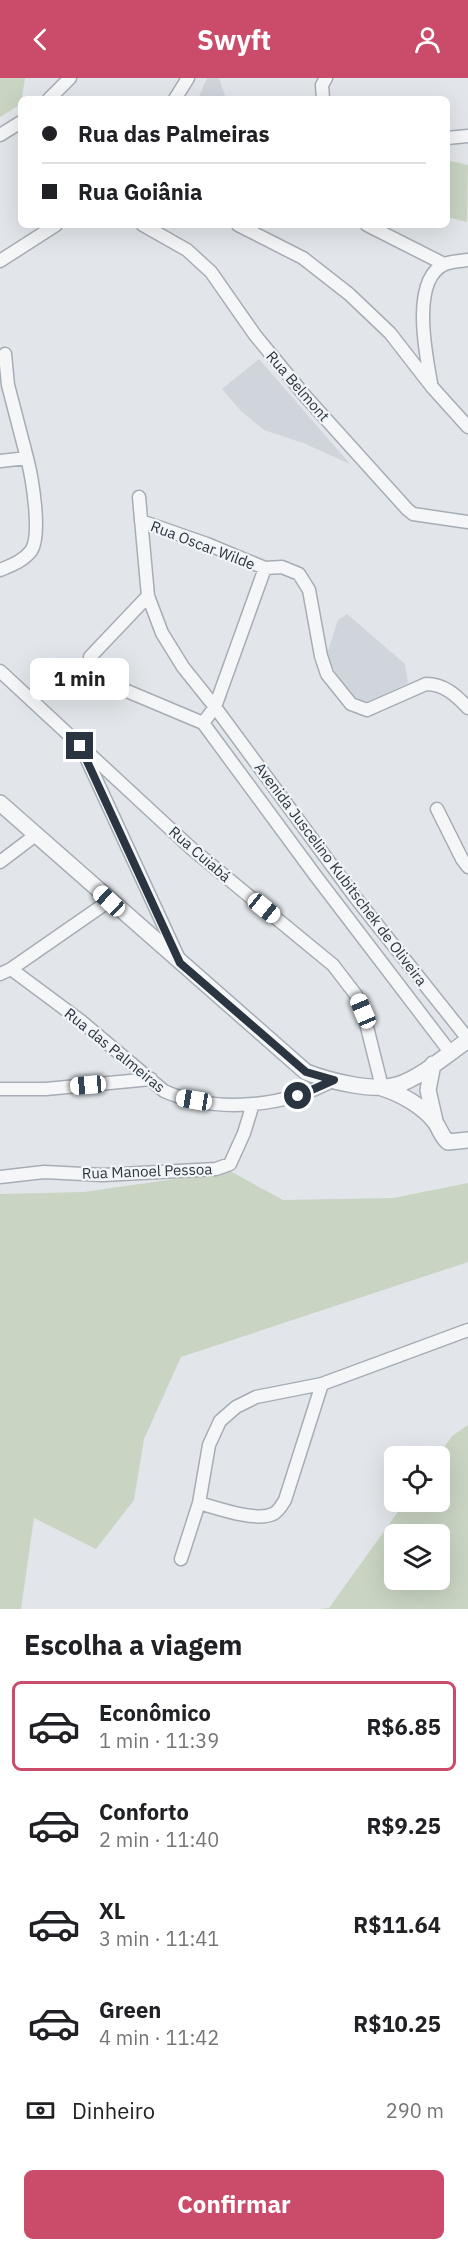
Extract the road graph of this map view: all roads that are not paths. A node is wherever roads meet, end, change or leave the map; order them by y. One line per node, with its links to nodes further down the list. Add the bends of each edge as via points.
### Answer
1 (70, 78): 4 (street)
2 (188, 78): 5 (street)
3 (326, 78): 6 (street)
4 (52, 96)
5 (179, 96)
6 (323, 96)
7 (18, 124): 8 (street)
8 (0, 135)
9 (468, 136): 10 (street)
10 (450, 138)
11 (51, 228): 16 (street)
12 (148, 228): 25 (street, Rua Belmont, via 187,250 211,272 306,398 407,509 413,514)
13 (244, 228): 19 (street, via 303,258 349,294 390,333)
14 (373, 228): 17 (street)
15 (468, 260): 17 (street)
16 (0, 261)
17 (444, 264): 19 (street, via 432,275 426,291 423,339)
18 (4, 354): 21 (street)
19 (432, 387): 20 (street)
20 (468, 427)
21 (27, 458): 22 (street); 27 (street, via 36,532 33,548 23,560)
22 (0, 461)
23 (139, 496): 24 (street, Avenida Juscelino Kubitschek de Oliveira)
24 (141, 521): 26 (street, Rua Oscar Wilde); 28 (street, Avenida Juscelino Kubitschek de Oliveira)
25 (468, 522)
26 (265, 568): 30 (street); 31 (street, Rua Oscar Wilde, via 282,567 298,574 309,590 327,674 351,704 367,710 426,684 436,684)
27 (0, 570)
28 (148, 596): 30 (street, Avenida Juscelino Kubitschek de Oliveira, via 162,633); 32 (street, via 90,657 91,672 96,678)
29 (0, 671): 33 (street, Rua Cuiabá)
30 (215, 707): 32 (street); 39 (street, Avenida Juscelino Kubitschek de Oliveira)
31 (468, 708)
32 (203, 723): 41 (street, Avenida Juscelino Kubitschek de Oliveira)
33 (80, 746): 42 (street); 49 (street, Rua Cuiabá, via 192,849 340,972 363,1011)
34 (0, 803): 36 (street)
35 (437, 809): 38 (street)
36 (37, 834): 37 (street); 40 (street)
37 (0, 862)
38 (468, 867)
39 (355, 897): 41 (street); 44 (street, Avenida Juscelino Kubitschek de Oliveira)
40 (109, 901): 42 (street); 43 (street)
41 (341, 910): 45 (street, Avenida Juscelino Kubitschek de Oliveira)
42 (180, 963): 48 (street, via 306,1072)
43 (6, 971): 47 (street, Rua das Palmeiras, via 81,1021)
44 (468, 1039): 45 (street)
45 (450, 1052): 46 (street)
46 (433, 1064): 49 (street, via 404,1082); 52 (street, via 428,1090)
47 (151, 1079): 50 (street, via 46,1089); 51 (street, Rua das Palmeiras, via 180,1098)
48 (334, 1080): 49 (street); 51 (street, Rua das Palmeiras, via 298,1096)
49 (382, 1087): 52 (street, via 407,1098)
50 (0, 1089)
51 (253, 1104): 54 (street, Rua Manoel Pessoa, via 230,1164 216,1169 103,1175 44,1172)
52 (435, 1121): 53 (street, via 448,1142)
53 (468, 1140)
54 (0, 1177)
55 (468, 1330): 56 (street)
56 (322, 1384): 57 (street, via 256,1397 220,1421 209,1445); 57 (street, via 285,1500 275,1514 264,1517)
57 (199, 1503): 58 (street)
58 (181, 1559)

